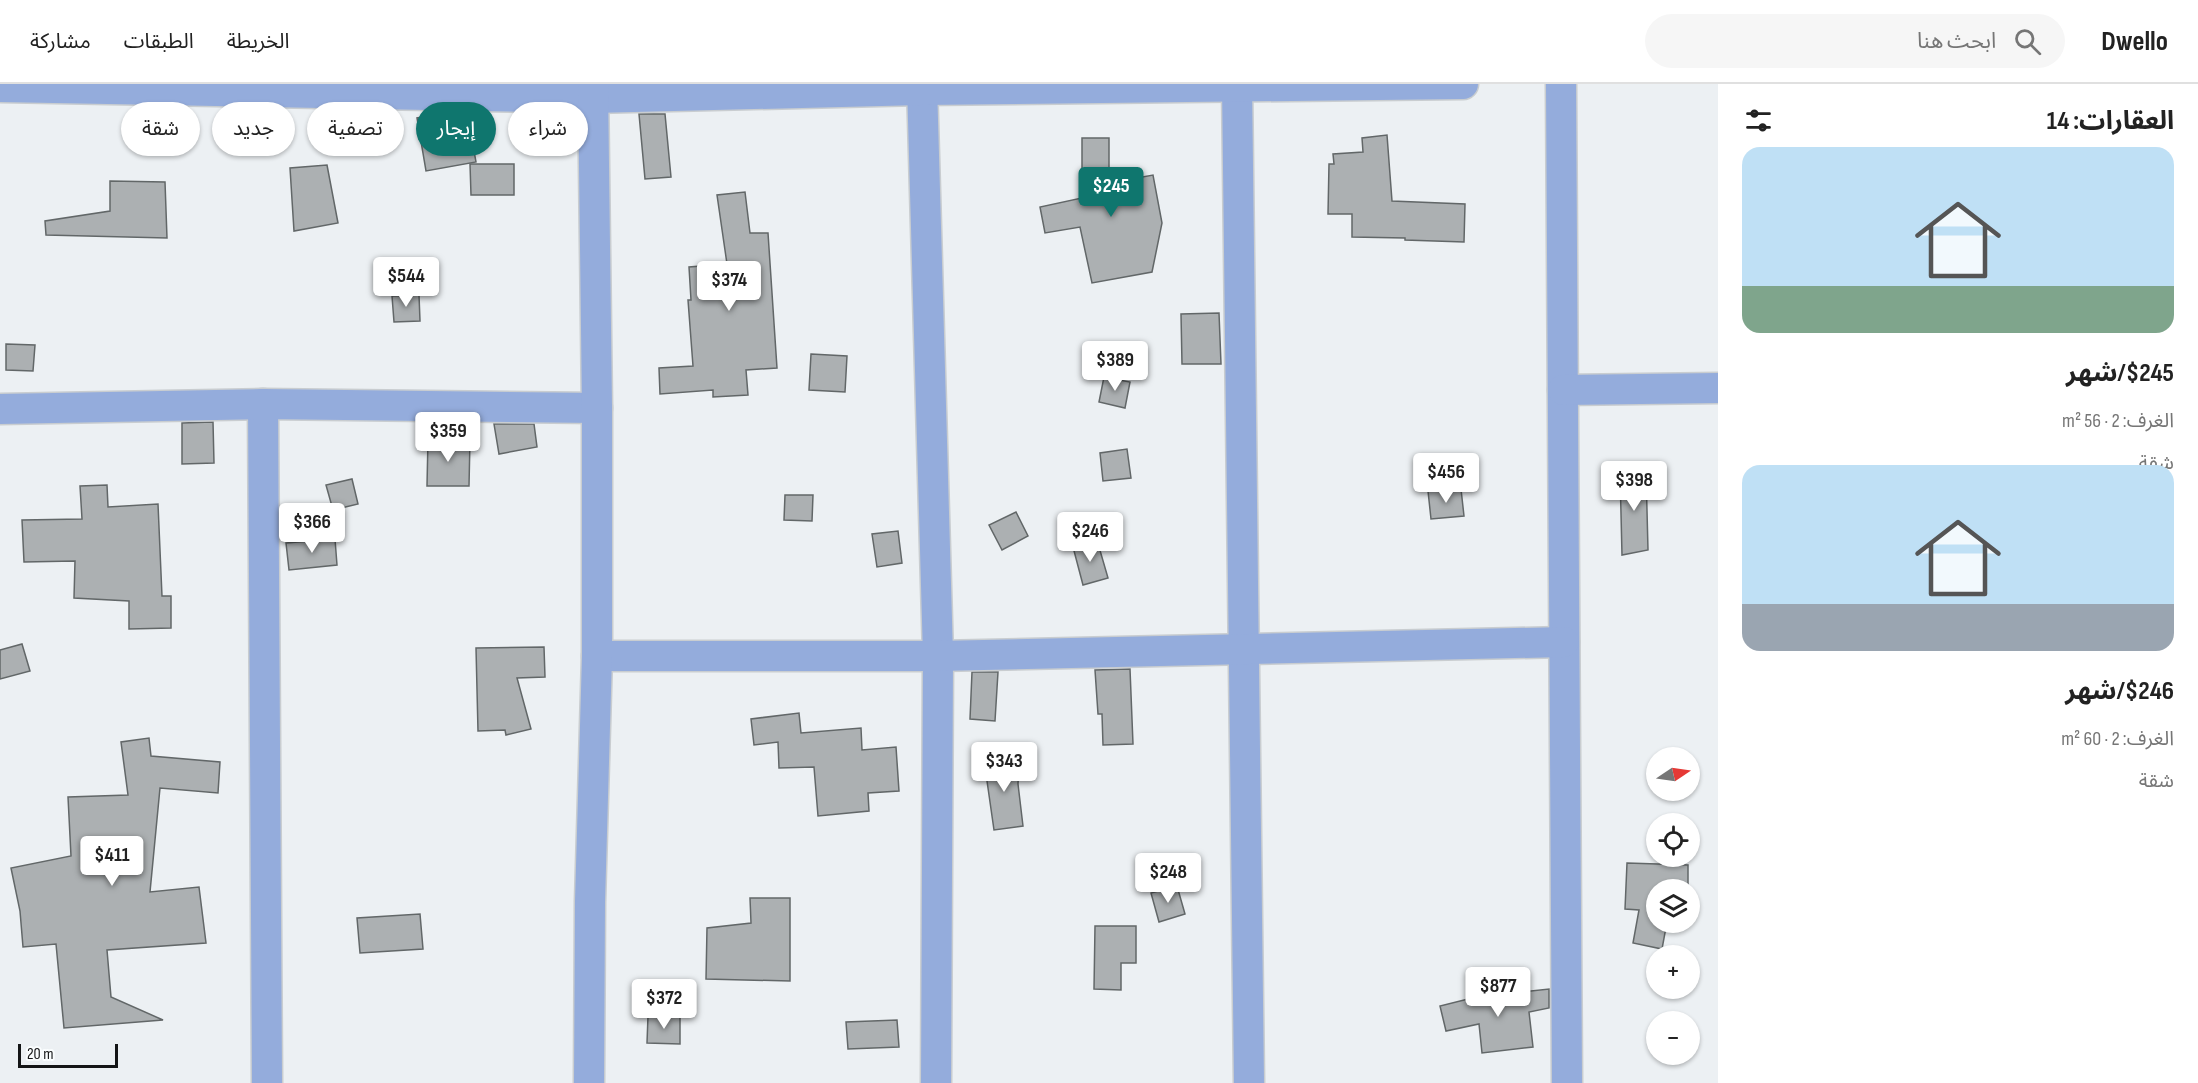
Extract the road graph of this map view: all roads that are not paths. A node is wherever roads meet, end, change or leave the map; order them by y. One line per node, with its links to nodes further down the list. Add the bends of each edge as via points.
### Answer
1 (1463, 84): 3 (street)
2 (1561, 84): 8 (street)
3 (1237, 85): 5 (street); 13 (street)
4 (0, 87): 6 (street)
5 (921, 87): 6 (street); 15 (street)
6 (593, 91): 10 (street)
7 (1718, 388): 8 (street)
8 (1563, 390): 12 (street)
9 (263, 404): 10 (street); 11 (street); 16 (street)
10 (597, 408): 14 (street)
11 (0, 409)
12 (1564, 642): 13 (street); 20 (street)
13 (1244, 650): 15 (street); 19 (street)
14 (597, 656): 15 (street); 17 (street)
15 (938, 656): 18 (street)
16 (267, 1083)
17 (589, 1083)
18 (936, 1083)
19 (1249, 1083)
20 (1567, 1083)

